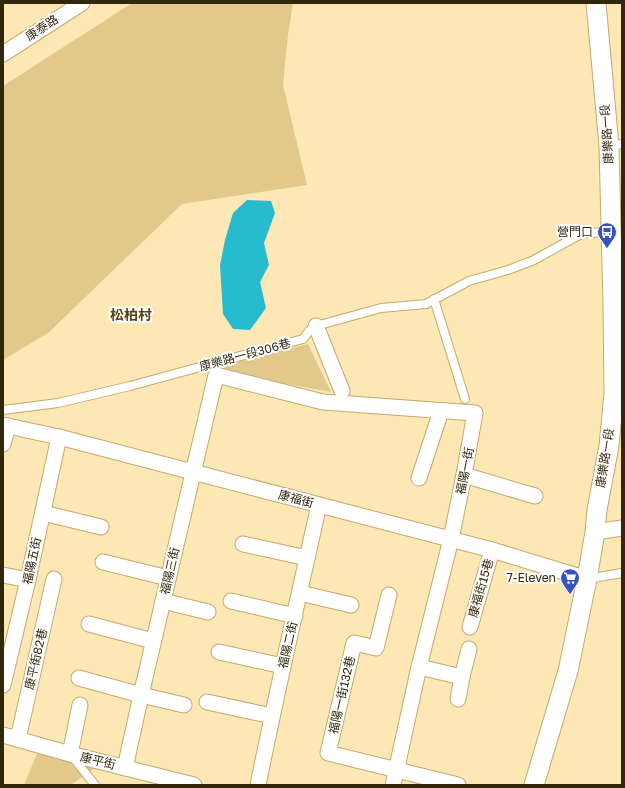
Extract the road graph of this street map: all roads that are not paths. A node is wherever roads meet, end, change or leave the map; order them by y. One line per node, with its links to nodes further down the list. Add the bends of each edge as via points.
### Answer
1 (82, 3): 3 (street, 康泰路)
2 (596, 3): 4 (street, 康樂路一段)
3 (3, 54)
4 (615, 145): 5 (street, 康樂路一段)
5 (611, 231): 6 (lane, 康樂路一段306巷, via 581,234 534,260 469,281); 10 (street, 康樂路一段)
6 (434, 299): 7 (lane, 康樂路一段306巷, via 426,304 381,308); 11 (lane)
7 (316, 326): 9 (street); 12 (lane, 康樂路一段306巷, via 303,339 222,362 58,403)
8 (216, 374): 13 (street, 福陽一街, via 323,402); 17 (street, 福陽三街)
9 (342, 390)
10 (618, 391): 25 (street, 康樂路一段)
11 (465, 399)
12 (3, 410)
13 (441, 411): 18 (street, 福陽一街, via 475,413); 19 (street)
14 (6, 426): 15 (street, 康福街); 16 (street)
15 (59, 437): 17 (street, 康福街); 22 (street, 福陽五街)
16 (3, 444)
17 (193, 472): 21 (street, 康福街); 33 (street, 福陽三街)
18 (464, 475): 20 (street); 26 (street, 福陽一街)
19 (419, 478)
20 (535, 496)
21 (319, 505): 26 (street, 康福街); 29 (street, 福陽二街)
22 (43, 513): 23 (street); 36 (street, 福陽五街)
23 (101, 527)
24 (622, 528): 25 (street)
25 (595, 532): 35 (street, 康樂路一段)
26 (451, 539): 28 (street, 康福街); 50 (street, 福陽一街)
27 (243, 544): 29 (street)
28 (492, 550): 35 (street, 康福街); 45 (street, 康福街15巷)
29 (307, 558): 37 (street, 福陽二街)
30 (104, 562): 33 (street)
31 (622, 573): 35 (lane)
32 (3, 575): 36 (street)
33 (168, 578): 39 (street, 福陽三街)
34 (54, 579): 61 (street, 康平街82巷)
35 (587, 579): 70 (street, 康樂路一段, via 568,671)
36 (28, 580): 53 (street, 福陽五街)
37 (300, 593): 41 (street); 43 (street, 福陽二街)
38 (389, 595): 64 (street, 福陽一街132巷, via 376,648 354,643 328,753)
39 (163, 601): 42 (street); 46 (street, 福陽三街)
40 (231, 601): 43 (street)
41 (351, 605)
42 (208, 612)
43 (295, 616): 49 (street, 福陽二街)
44 (89, 624): 46 (street)
45 (470, 627)
46 (154, 641): 54 (street, 福陽三街)
47 (470, 649): 51 (street)
48 (219, 652): 49 (street)
49 (283, 666): 59 (street, 福陽二街)
50 (419, 667): 51 (street); 64 (street, 福陽一街)
51 (462, 677): 55 (street)
52 (79, 678): 54 (street)
53 (3, 685)
54 (141, 695): 58 (street); 63 (street, 福陽三街)
55 (458, 698)
56 (207, 702): 59 (street)
57 (80, 705): 62 (street)
58 (184, 705)
59 (272, 716): 67 (street, 福陽二街)
60 (3, 735): 61 (street, 康平街)
61 (18, 739): 62 (street, 康平街)
62 (70, 754): 63 (street, 康平街); 65 (lane)
63 (125, 768): 66 (street, 康平街)
64 (397, 770): 68 (street, 福陽一街); 69 (street)
65 (95, 785)
66 (194, 785)
67 (258, 785)
68 (393, 785)
69 (458, 785)
70 (534, 785)

